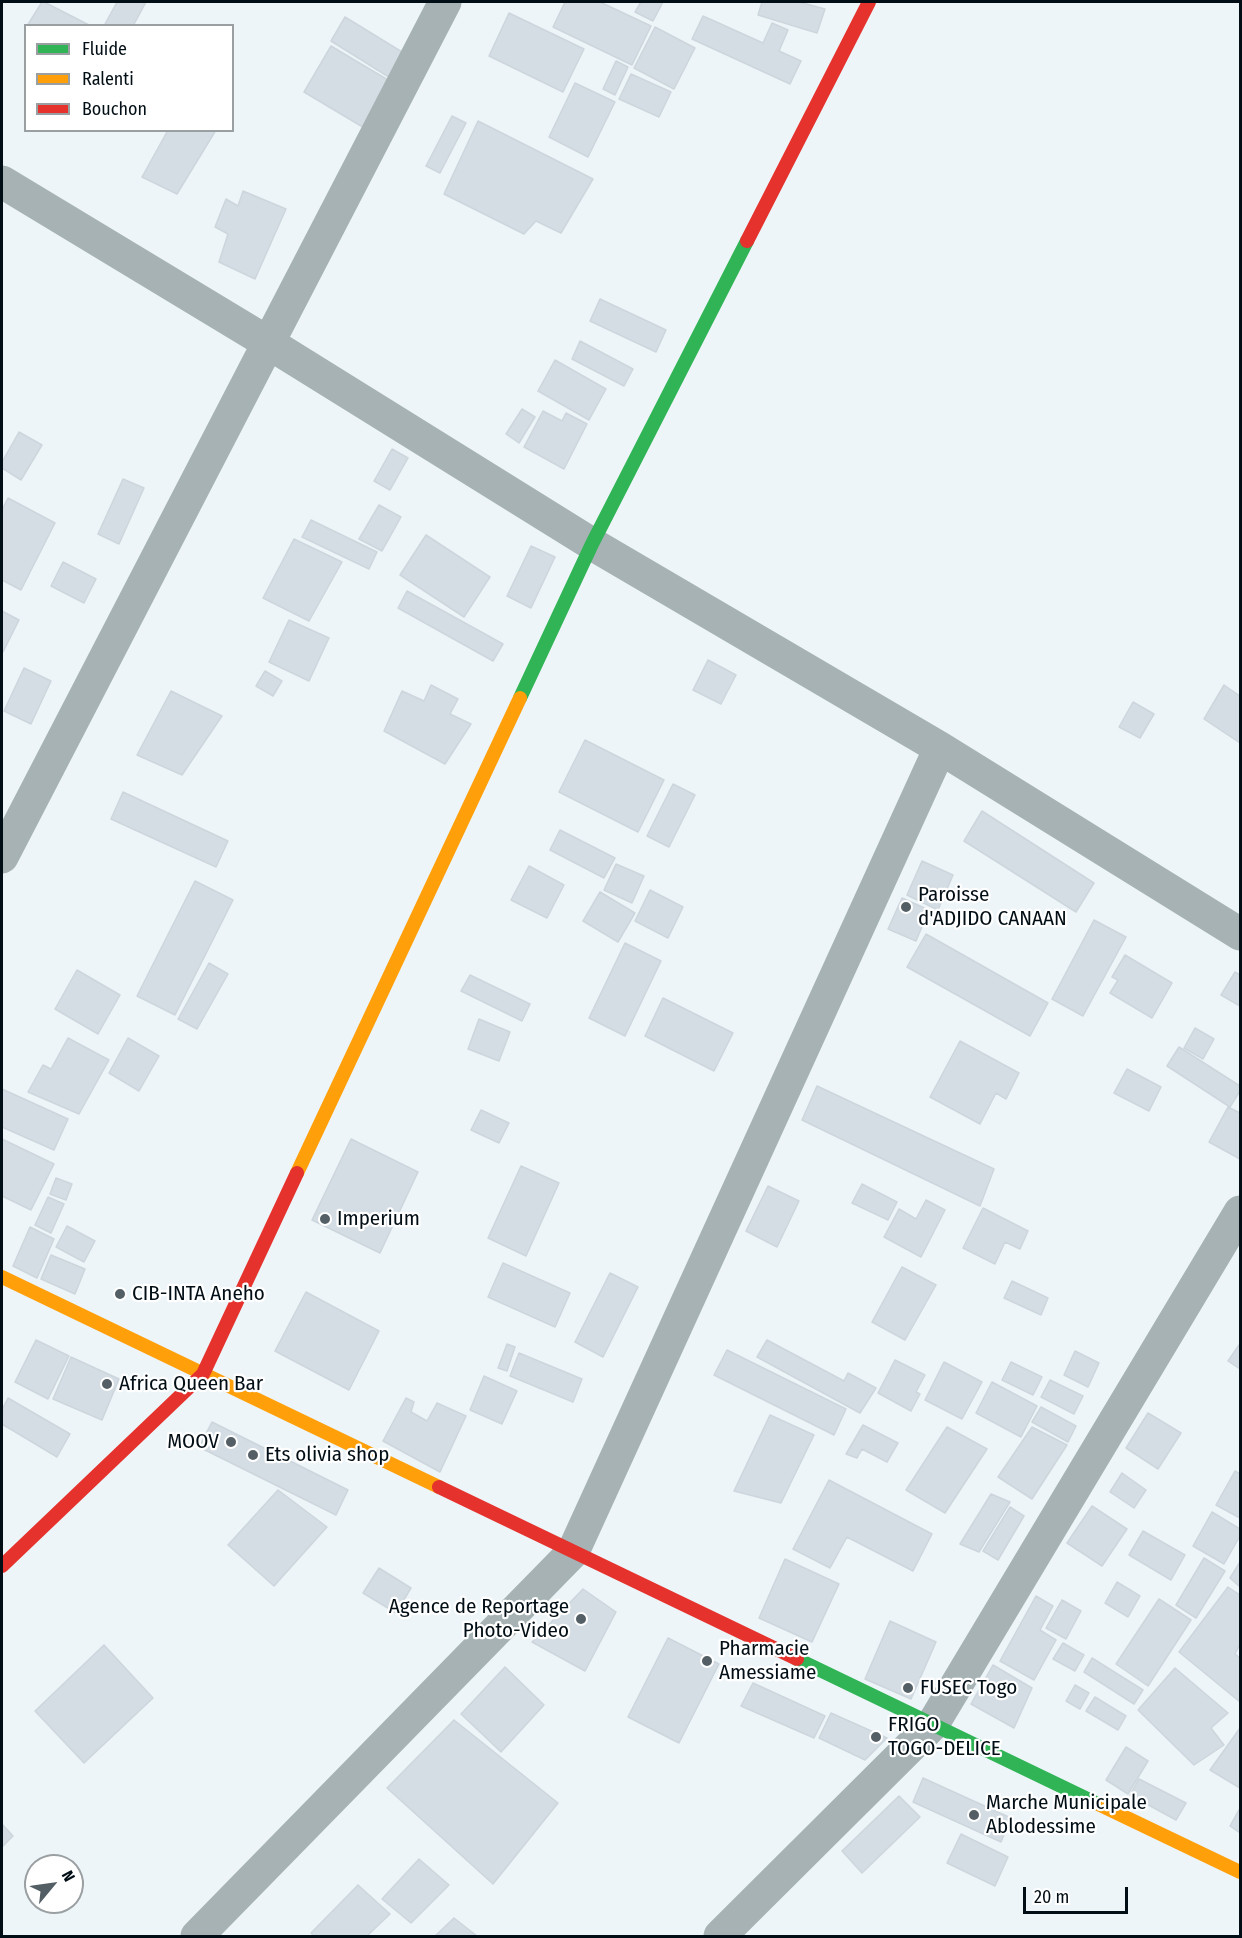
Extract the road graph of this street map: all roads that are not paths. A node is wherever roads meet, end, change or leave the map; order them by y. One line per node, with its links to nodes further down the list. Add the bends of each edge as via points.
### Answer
1 (445, 2): 4 (street)
2 (869, 2): 5 (street)
3 (2, 182): 4 (street)
4 (267, 342): 5 (street); 7 (street)
5 (592, 544): 6 (street); 11 (street)
6 (940, 748): 8 (street); 12 (street)
7 (2, 857)
8 (1240, 934)
9 (1240, 1212): 14 (street)
10 (2, 1277): 11 (street)
11 (203, 1374): 12 (street); 13 (street)
12 (573, 1551): 14 (street); 16 (street)
13 (2, 1566)
14 (933, 1724): 15 (street); 17 (street)
15 (1240, 1872)
16 (196, 1936)
17 (720, 1936)

